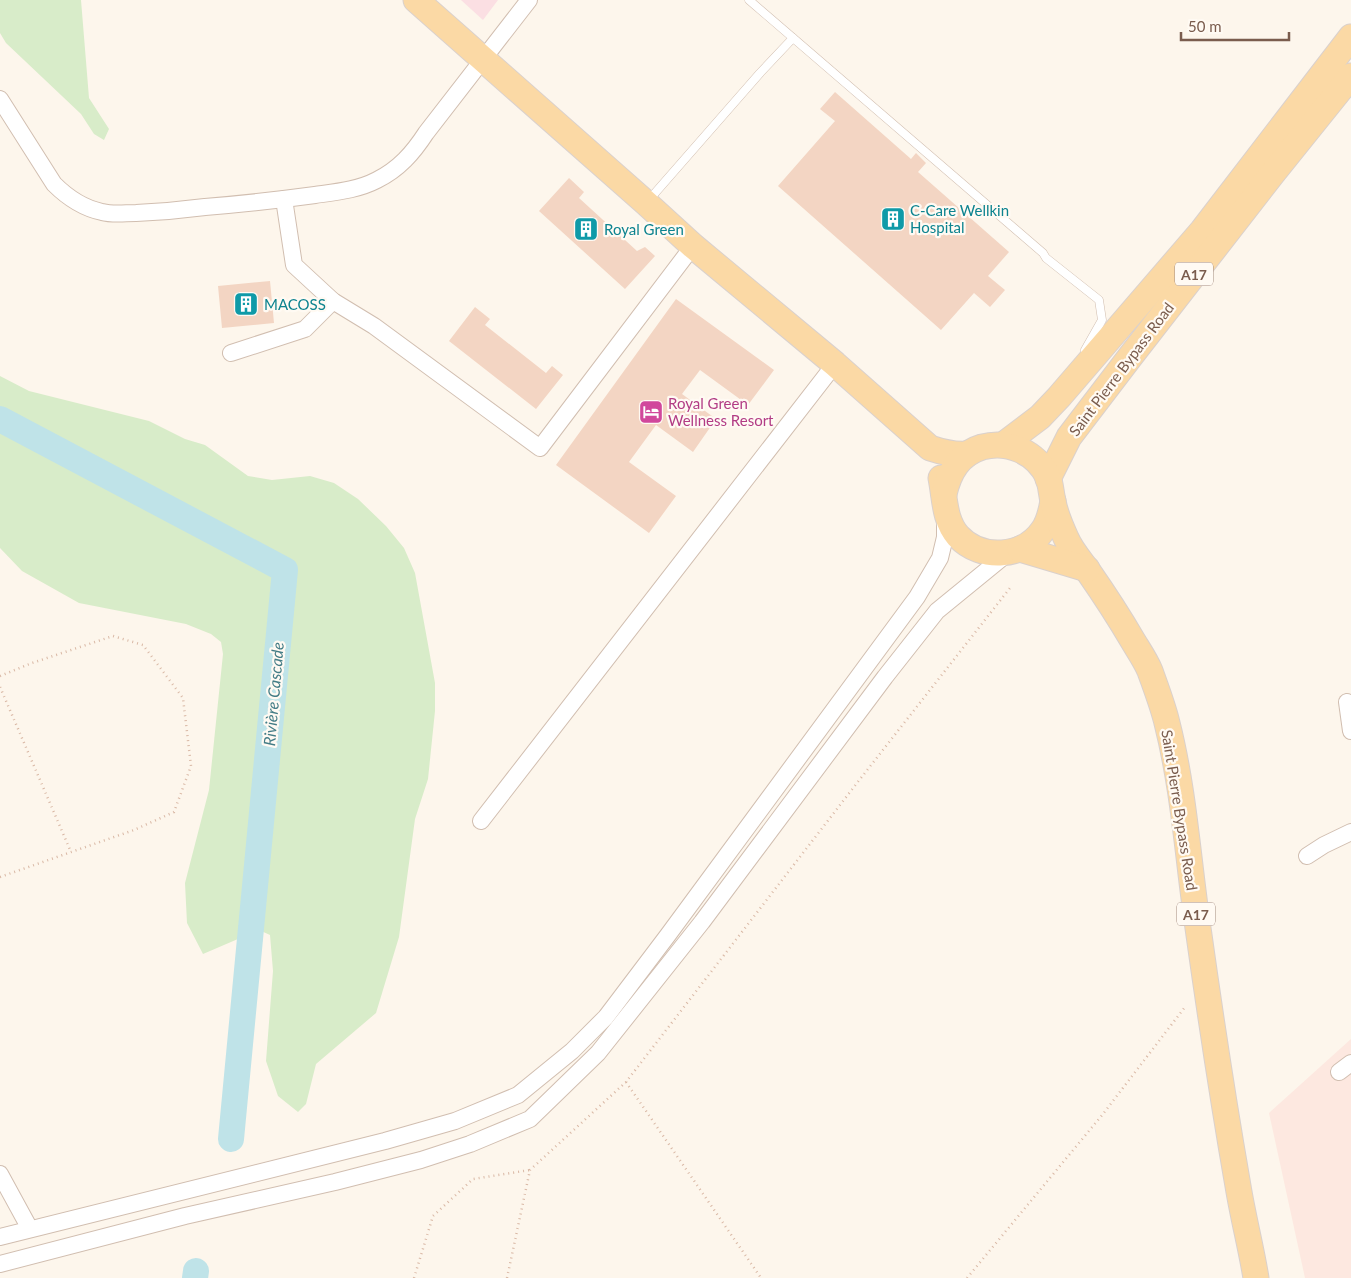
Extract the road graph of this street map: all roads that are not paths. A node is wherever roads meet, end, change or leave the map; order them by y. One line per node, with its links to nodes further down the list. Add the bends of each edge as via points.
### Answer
1 (416, 0): 6 (main road)
2 (529, 0): 6 (street)
3 (749, 0): 5 (lane)
4 (1351, 37): 17 (main road, Saint Pierre Bypass Road / A17, via 1202,231)
5 (793, 38): 10 (lane); 14 (lane, via 1046,258 1099,300 1102,320)
6 (483, 60): 9 (street, via 415,150 389,174 362,186); 10 (main road)
7 (1351, 76): 21 (main road, Saint Pierre Bypass Road / A17, via 1069,438)
8 (0, 99): 9 (street, via 54,184 88,208 114,214 166,212)
9 (284, 199): 12 (street, via 294,265)
10 (646, 202): 11 (main road)
11 (694, 246): 12 (street, via 540,448 374,326); 16 (main road)
12 (333, 301): 13 (street, via 305,329)
13 (231, 353)
14 (1083, 355)
15 (1078, 363): 17 (lane)
16 (835, 364): 19 (main road); 27 (street)
17 (1059, 397): 18 (main road, A17)
18 (1003, 445): 20 (main road, A17, via 978,448); 21 (main road, A17, via 1030,455 1041,466)
19 (930, 448): 20 (main road, via 956,455); 22 (main road)
20 (967, 454): 22 (main road, A17, via 948,479)
21 (1051, 490): 23 (main road, A17, via 1050,516 1043,530 1033,542); 24 (main road, A17, via 1065,538)
22 (944, 499): 23 (main road, via 949,521 966,542 990,553); 31 (street, via 946,537 940,558 917,597 606,1016 572,1051 518,1095 455,1120 385,1142)
23 (1014, 551): 24 (main road); 33 (street, via 937,611 702,922 598,1053 530,1119 421,1160)
24 (1087, 569): 34 (main road, Saint Pierre Bypass Road / A17, via 1149,668 1167,722 1178,773 1199,937 1238,1188)
25 (1347, 702): 26 (street)
26 (1351, 731)
27 (481, 821)
28 (1351, 832): 29 (street)
29 (1307, 856)
30 (0, 1174): 31 (street)
31 (30, 1229): 32 (street)
32 (0, 1237)
33 (0, 1264)
34 (1256, 1278)

